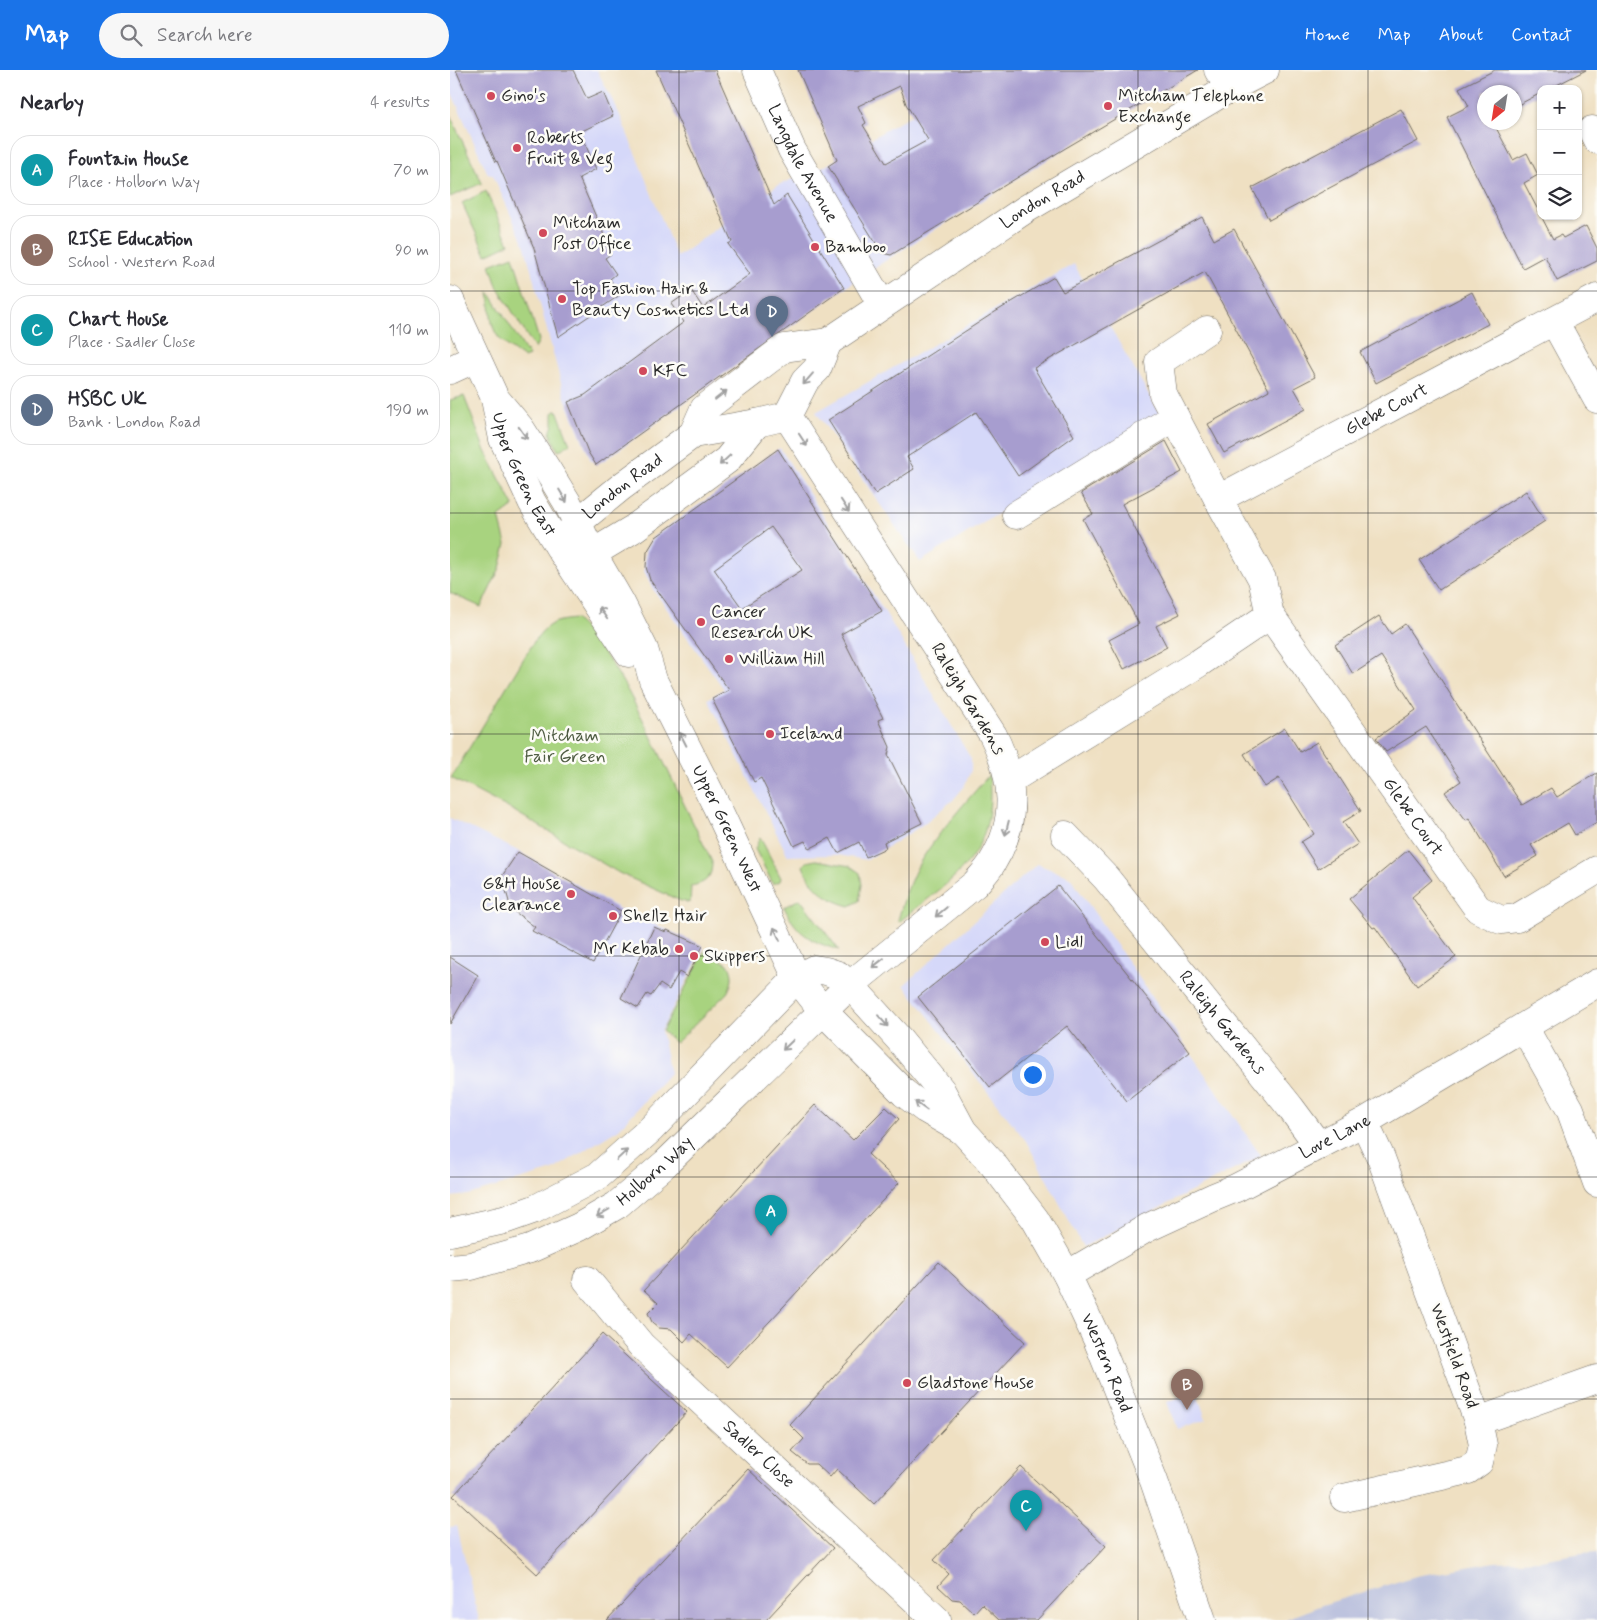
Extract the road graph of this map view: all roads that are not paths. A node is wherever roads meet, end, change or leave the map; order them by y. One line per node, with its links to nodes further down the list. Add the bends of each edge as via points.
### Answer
1 (757, 70): 6 (main road, Langdale Avenue, via 796,156)
2 (1265, 70): 3 (main road, London Road)
3 (1224, 79): 6 (main road, London Road)
4 (1597, 298): 7 (main road, Glebe Court)
5 (450, 300): 10 (main road, Upper Green East)
6 (882, 305): 9 (main road, London Road)
7 (1554, 321): 13 (main road); 18 (main road, Glebe Court)
8 (1207, 330): 15 (main road, Glebe Court, via 1159,362 1163,394)
9 (828, 342): 14 (main road, one-way to 14, via 817,369 805,381); 17 (main road, London Road, one-way to 9, via 704,409 784,348)
10 (476, 358): 11 (main road); 12 (main road, Upper Green East)
11 (450, 370)
12 (495, 398): 20 (main road, Upper Green East, one-way to 20, via 521,429); 21 (main road, Upper Green East, via 503,439 532,502)
13 (1597, 399)
14 (787, 416): 16 (main road, London Road); 23 (main road, Raleigh Gardens, one-way to 23, via 984,719 1003,757)
15 (1175, 417): 18 (main road, Glebe Court); 19 (main road)
16 (757, 423): 17 (main road, London Road); 21 (main road, one-way to 21, via 727,460 633,529)
17 (693, 434): 20 (main road, London Road)
18 (1218, 500): 22 (main road, Glebe Court, via 1262,579)
19 (1016, 515)
20 (578, 522): 21 (main road, London Road)
21 (574, 556): 26 (main road, Upper Green West, one-way to 21, via 653,680 632,657)
22 (1270, 615): 23 (main road); 25 (main road, Glebe Court, via 1478,909 1501,920 1517,918)
23 (1010, 780): 28 (main road, Raleigh Gardens, one-way to 28, via 1009,820 1004,841 992,864 975,884)
24 (1065, 835): 33 (main road, Raleigh Gardens, via 1106,878)
25 (1597, 870)
26 (797, 978): 28 (main road, Western Road, via 814,969 838,975); 29 (main road, Upper Green West); 35 (main road, Holborn Way, one-way to 26, via 504,1220 535,1209 598,1176 651,1129)
27 (1597, 983): 30 (main road, Love Lane)
28 (850, 985): 29 (main road, Holborn Way); 32 (main road, Western Road, one-way to 32, via 941,1090)
29 (823, 1011): 32 (main road, Western Road, one-way to 29, via 925,1109 904,1092); 36 (main road, Holborn Way, one-way to 36, via 666,1163 617,1204 578,1227 530,1249 471,1266)
30 (1524, 1027): 31 (main road, Love Lane); 34 (main road, via 1570,1109)
31 (1364, 1122): 33 (main road, Love Lane); 40 (main road, Westfield Road, via 1381,1158)
32 (963, 1131): 37 (main road, Western Road, via 1035,1219)
33 (1318, 1146): 37 (main road, Love Lane, via 1147,1228)
34 (1597, 1183)
35 (450, 1232)
36 (450, 1268)
37 (1067, 1276): 43 (main road, Western Road, via 1094,1331 1131,1422)
38 (587, 1280): 42 (main road, Sadler Close, via 641,1345)
39 (1597, 1379): 40 (main road)
40 (1478, 1421): 41 (main road, Westfield Road, via 1483,1445 1479,1462 1468,1470)
41 (1344, 1498)
42 (937, 1620)
43 (1202, 1620)

